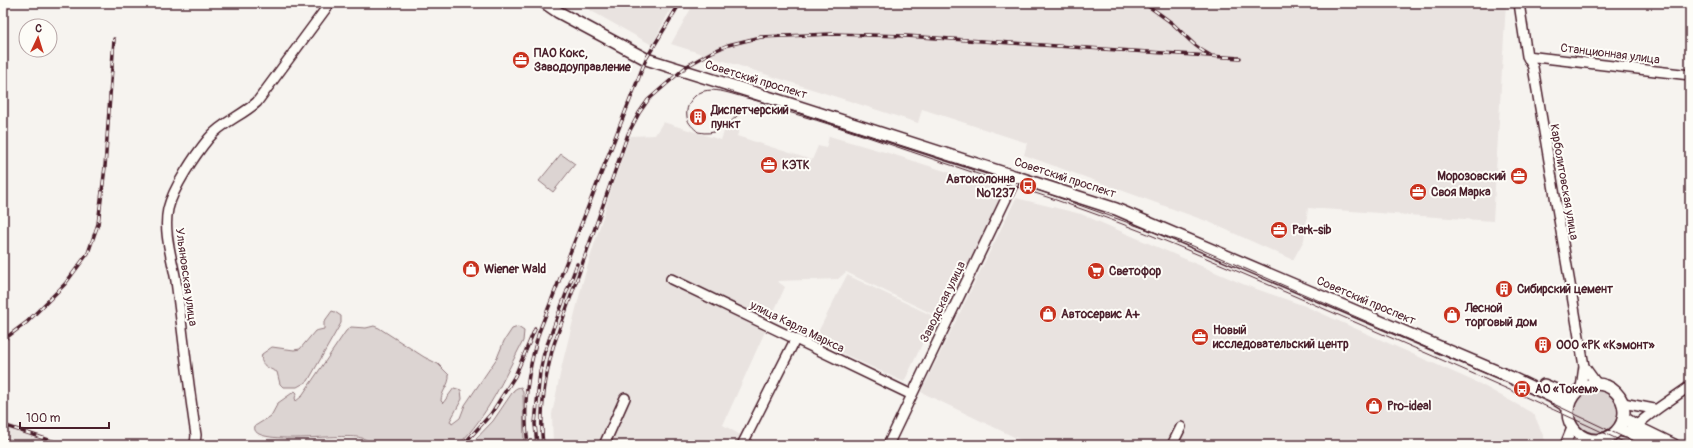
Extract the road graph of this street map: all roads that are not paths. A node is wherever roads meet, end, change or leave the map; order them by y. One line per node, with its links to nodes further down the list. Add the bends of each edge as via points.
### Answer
1 (330, 3): 26 (street, Ульяновская улица, via 257,102 222,125 209,137 184,175 168,208 167,230 196,435)
2 (545, 3): 7 (main road, Советский проспект, via 634,54 660,65)
3 (556, 3): 7 (main road, Советский проспект, via 648,54)
4 (1519, 3): 5 (street, Карболитовская улица)
5 (1527, 56): 6 (street, Станционная улица); 10 (street, Карболитовская улица, via 1533,67)
6 (1690, 75)
7 (1018, 173): 13 (main road, Советский проспект, via 1146,213 1554,390 1563,393); 14 (street, Заводская улица); 17 (main road, Советский проспект, via 1145,220 1505,374 1552,396)
8 (671, 279): 9 (street, улица Карла Маркса)
9 (795, 340): 14 (street, улица Карла Маркса); 28 (street)
10 (1584, 366): 11 (street); 13 (street)
11 (1597, 384): 13 (main road); 16 (main road, via 1613,390)
12 (1690, 386): 18 (street, via 1663,406)
13 (1578, 391): 17 (main road)
14 (912, 395): 29 (street, Заводская улица)
15 (625, 398): 27 (street)
16 (1623, 403): 18 (street); 19 (main road)
17 (1568, 407): 22 (main road)
18 (1654, 409): 20 (street)
19 (1624, 418): 20 (main road); 23 (main road)
20 (1636, 426): 34 (main road)
21 (1181, 427): 30 (street)
22 (1572, 428): 24 (main road); 31 (street)
23 (1618, 430): 25 (main road); 33 (main road)
24 (1591, 441): 25 (main road); 32 (street)
25 (1605, 442)
26 (195, 445)
27 (604, 445)
28 (742, 445)
29 (888, 445)
30 (1172, 445)
31 (1565, 445)
32 (1573, 445)
33 (1656, 445)
34 (1674, 445)

